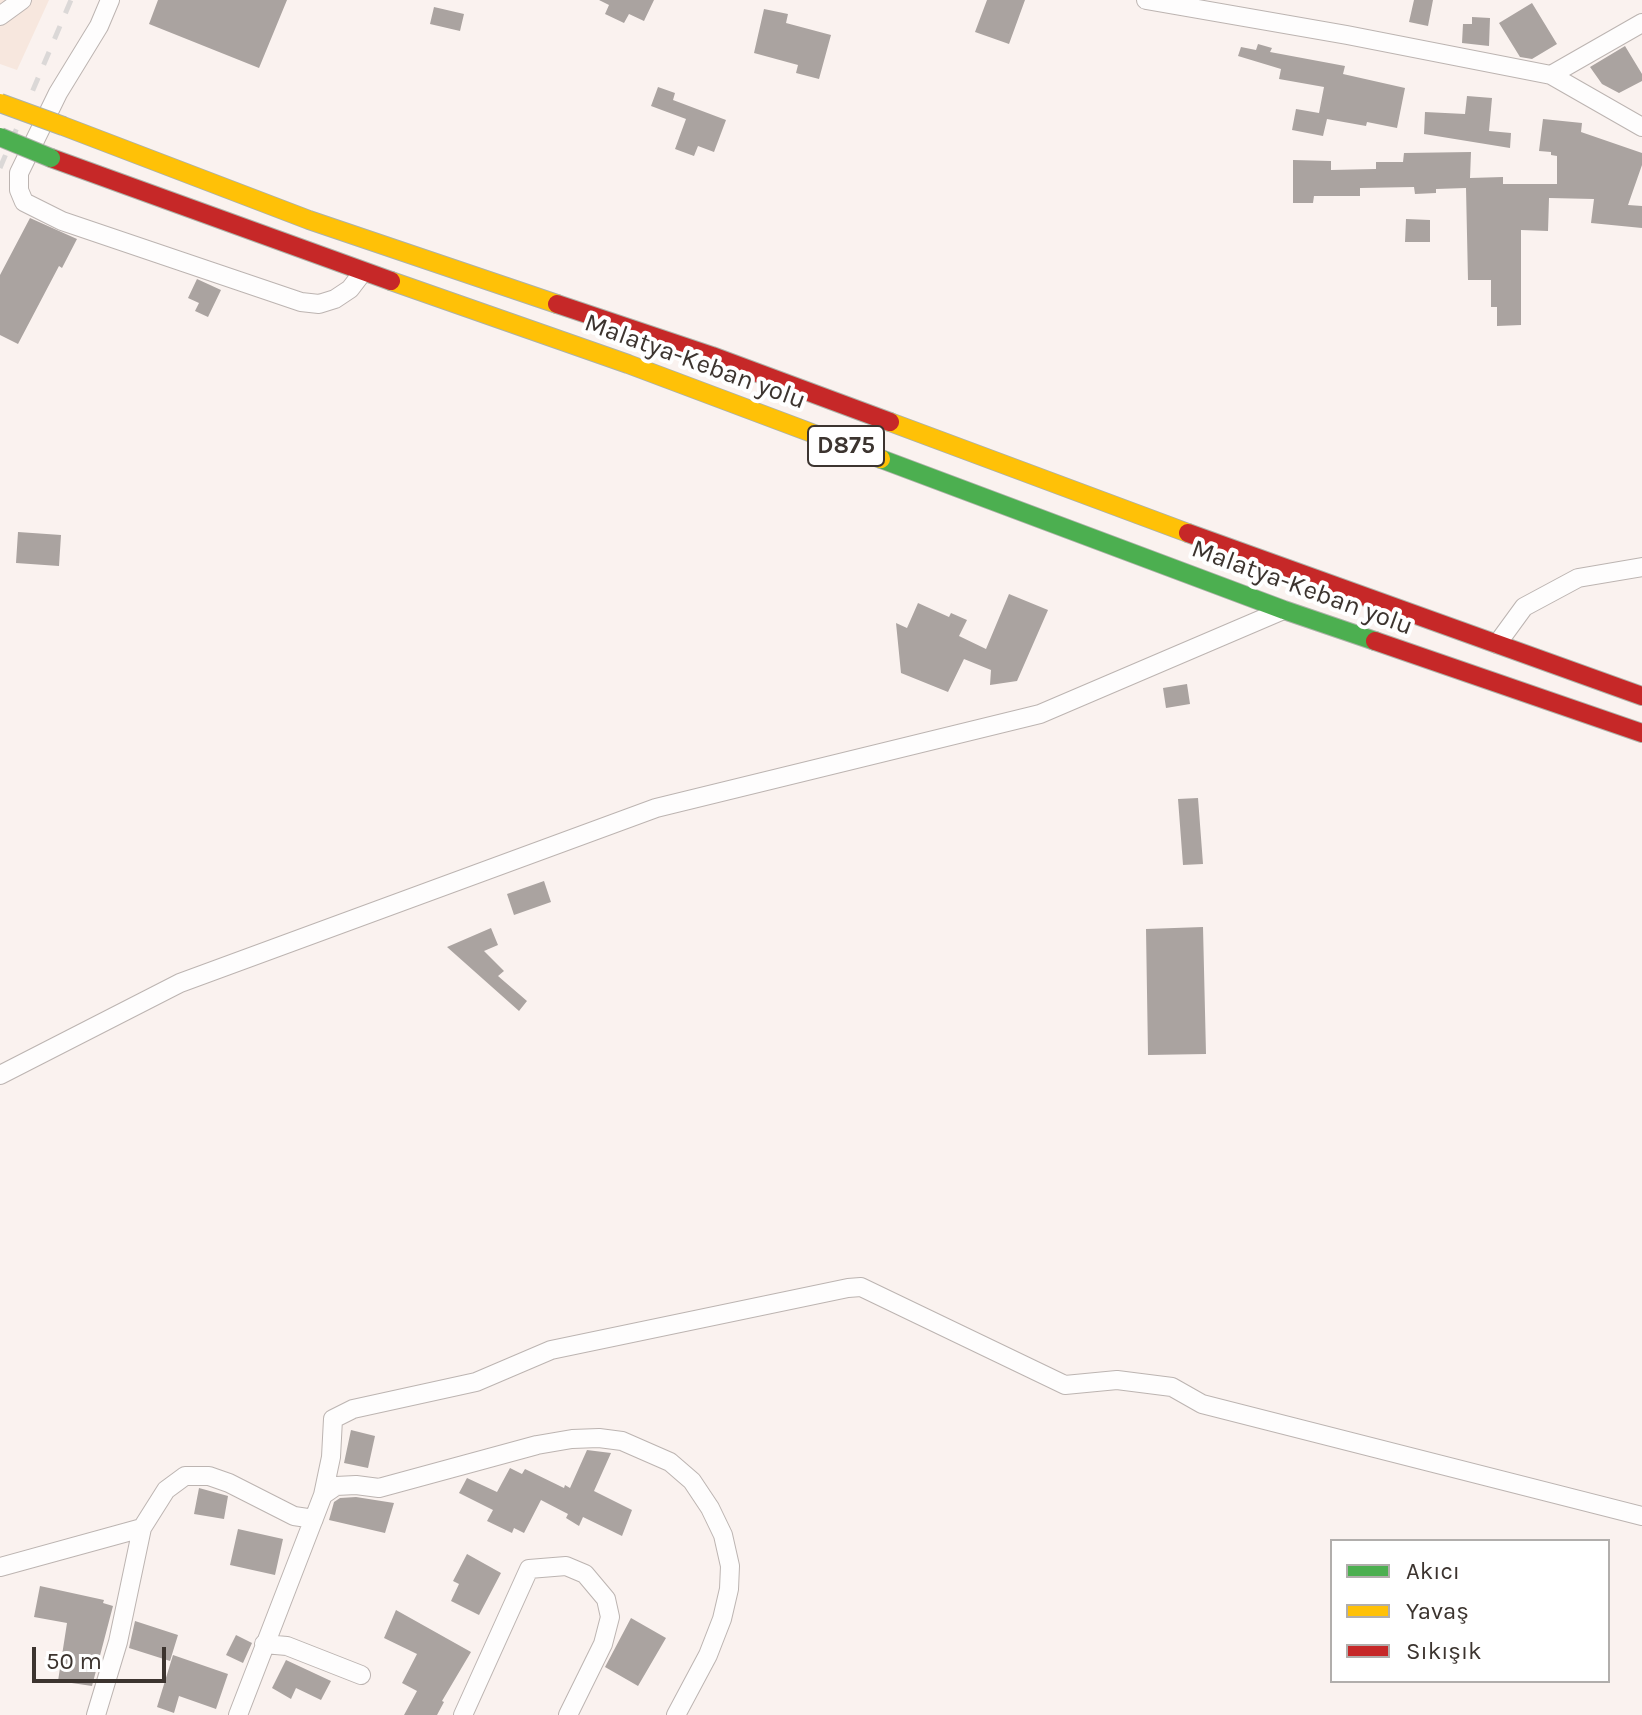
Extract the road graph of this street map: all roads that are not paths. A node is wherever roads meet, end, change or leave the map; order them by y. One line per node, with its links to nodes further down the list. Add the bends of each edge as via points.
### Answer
1 (22, 0): 4 (street)
2 (110, 0): 10 (street, via 19,173 24,202 62,221 301,302 335,299)
3 (1146, 0): 6 (street)
4 (0, 16)
5 (1642, 23): 6 (street)
6 (1551, 75): 8 (street)
7 (0, 103): 13 (highway, Malatya-Keban yolu / D875, bridge, via 309,220 712,356)
8 (1642, 127)
9 (0, 137): 10 (highway, Malatya-Keban yolu / D875, bridge)
10 (363, 272): 12 (highway, Malatya-Keban yolu / D875, via 628,364)
11 (1642, 567): 13 (street, via 1578,578 1524,607)
12 (1284, 610): 15 (highway, Malatya-Keban yolu / D875); 16 (street, via 1040,714 656,808 180,983)
13 (1497, 644): 14 (highway, Malatya-Keban yolu / D875)
14 (1642, 696)
15 (1642, 733)
16 (0, 1075)
17 (323, 1495): 18 (street, via 333,1419 353,1409 476,1382 551,1350 861,1287 1065,1385 1117,1380 1172,1387 1202,1404); 19 (street); 28 (street, via 336,1486 379,1488 572,1439 622,1441 670,1462 692,1481 710,1508 730,1566 722,1619)
18 (1642, 1516)
19 (314, 1519): 20 (street, via 294,1516 209,1476 185,1476 166,1490); 22 (street)
20 (142, 1528): 21 (street); 24 (street)
21 (0, 1567)
22 (264, 1644): 23 (street, via 287,1646); 25 (street)
23 (361, 1675)
24 (96, 1715)
25 (238, 1715)
26 (463, 1715): 27 (street, via 529,1569 566,1566 585,1574 606,1599 610,1617 603,1644)
27 (568, 1715)
28 (676, 1715)

